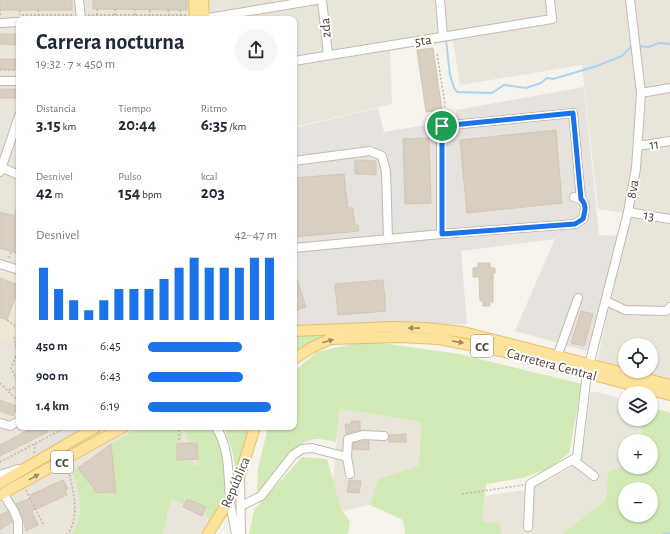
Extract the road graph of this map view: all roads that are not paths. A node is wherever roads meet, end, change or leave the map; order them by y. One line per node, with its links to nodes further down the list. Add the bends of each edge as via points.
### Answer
1 (79, 0): 9 (street)
2 (194, 0): 10 (main road)
3 (203, 0): 11 (main road)
4 (316, 0): 12 (street)
5 (322, 0): 16 (street, 2da)
6 (440, 0): 15 (street)
7 (550, 0): 15 (street, 5ta, via 552,19)
8 (630, 0): 21 (street, 8va)
9 (81, 16)
10 (199, 16)
11 (200, 16)
12 (213, 16)
13 (16, 20): 14 (street)
14 (0, 23)
15 (443, 36): 16 (street, 5ta)
16 (328, 55): 17 (street, 5ta)
17 (297, 60)
18 (0, 81): 19 (street)
19 (16, 81)
20 (670, 88): 21 (street)
21 (641, 93): 26 (street, 8va)
22 (441, 116): 24 (street)
23 (16, 125): 28 (street)
24 (442, 126): 32 (street); 32 (street, via 573,113 577,198 584,202 586,210 583,219 575,224)
25 (670, 141): 26 (street, 11)
26 (638, 146): 30 (street, 8va)
27 (297, 161): 33 (street, via 370,151 382,156 386,170)
28 (1, 169): 29 (street)
29 (16, 173)
30 (628, 212): 31 (street, 13); 38 (street, 8va)
31 (670, 219)
32 (442, 234): 33 (street)
33 (388, 239): 34 (street)
34 (297, 248)
35 (0, 264): 36 (street)
36 (16, 269)
37 (578, 298): 42 (street)
38 (606, 302): 39 (street, via 625,310); 43 (street, 8va)
39 (668, 312)
40 (297, 331): 42 (main road, Carretera Central / CC, one-way to 40, via 463,332 426,328)
41 (297, 357): 42 (main road, Carretera Central / CC, one-way to 42, via 330,339 400,337 439,339)
42 (556, 360): 43 (main road, Carretera Central / CC)
43 (589, 368): 44 (main road, Carretera Central / CC); 45 (main road, Carretera Central / CC); 54 (street, 8va, via 577,457)
44 (670, 384)
45 (670, 395)
46 (0, 423): 47 (street, via 10,426)
47 (16, 423)
48 (91, 430): 55 (main road, CC)
49 (118, 430): 60 (main road, CC, one-way to 49, via 24,482)
50 (218, 430): 61 (street, via 228,458)
51 (254, 430): 58 (main road, República)
52 (384, 436): 53 (street, via 364,435 348,440)
53 (347, 457): 56 (street); 62 (street, via 312,448 302,449 293,455 261,496)
54 (573, 460): 59 (street); 63 (street, via 530,484)
55 (29, 466): 57 (street); 60 (main road, CC)
56 (350, 474)
57 (0, 475)
58 (240, 475): 61 (main road, República); 62 (street)
59 (594, 476)
60 (1, 491): 64 (street, via 18,521)
61 (230, 499): 65 (main road, República); 66 (street)
62 (241, 506): 67 (street)
63 (528, 527)
64 (18, 534)
65 (208, 534)
66 (236, 534)
67 (241, 534)

